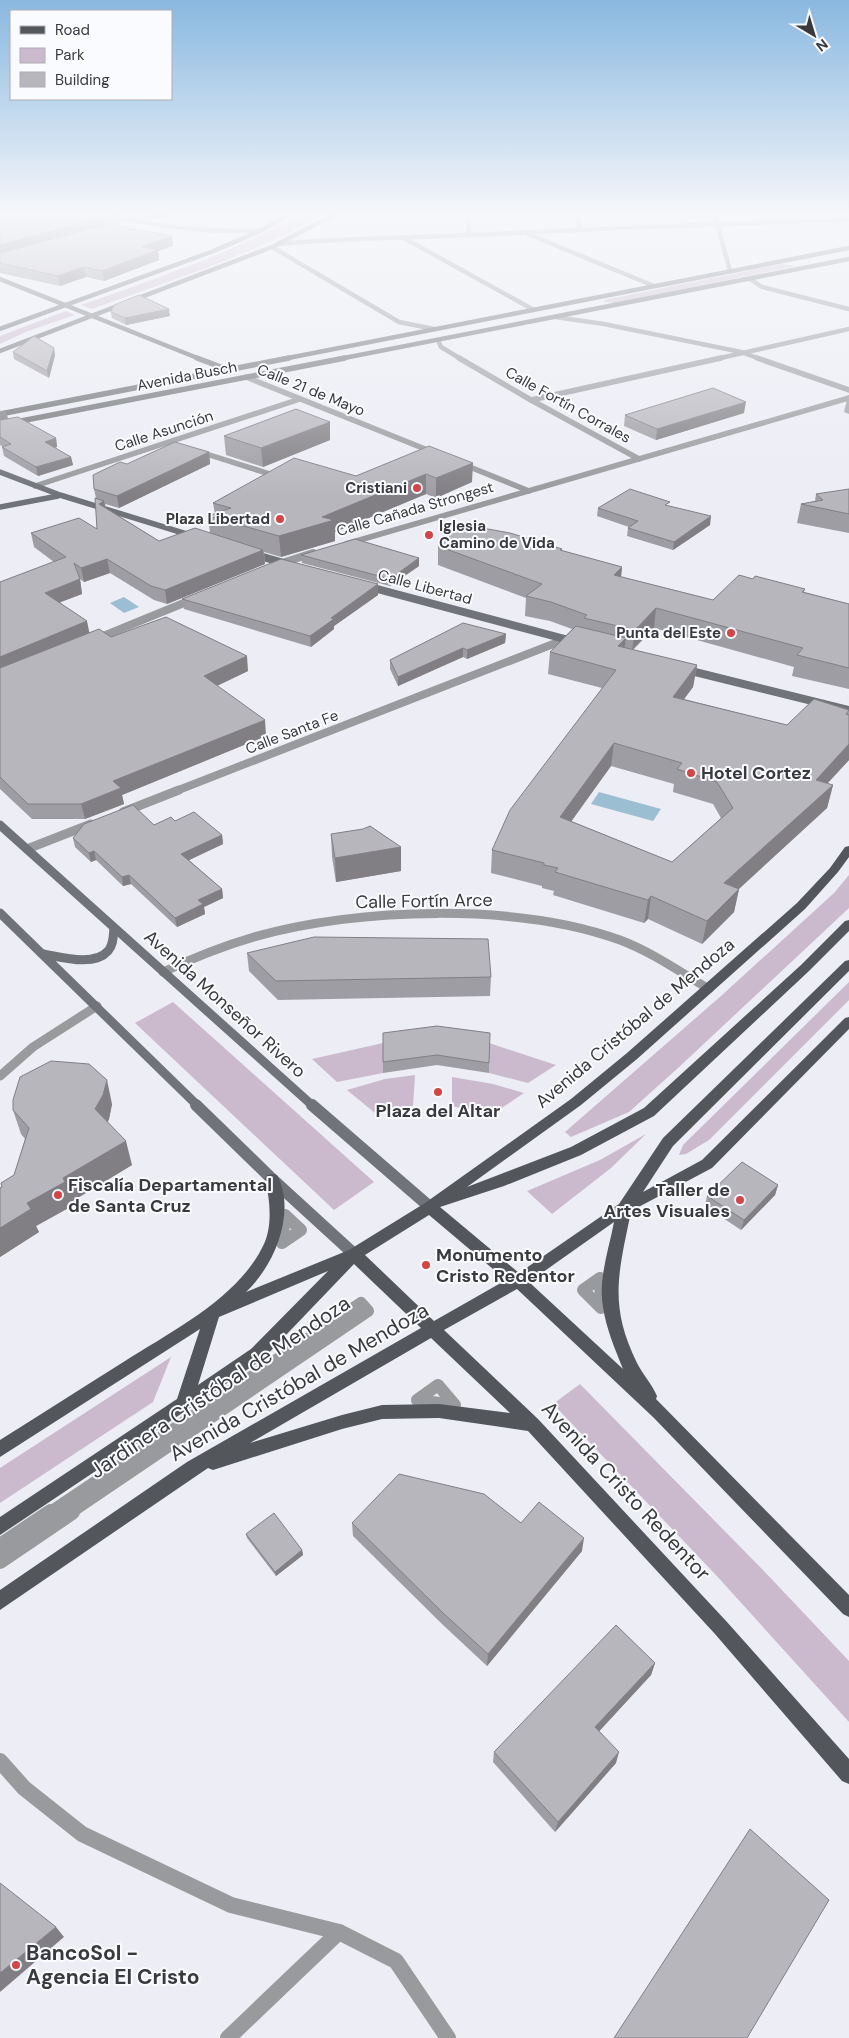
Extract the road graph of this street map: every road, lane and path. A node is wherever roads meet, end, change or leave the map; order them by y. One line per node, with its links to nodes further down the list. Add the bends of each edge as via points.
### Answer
1 (59, 307): 16 (main road)
2 (70, 307): 12 (main road, Calle 21 de Mayo)
3 (115, 307): 12 (main road)
4 (374, 307): 17 (street, via 399,322)
5 (529, 307): 9 (street)
6 (549, 307): 9 (main road, Avenida Busch)
7 (586, 307): 10 (main road)
8 (606, 307): 10 (main road, Avenida Busch)
9 (534, 310): 11 (main road, Avenida Busch); 13 (main road, via 538,315)
10 (587, 311): 13 (main road, Avenida Busch); 15 (street, via 586,317)
11 (506, 315): 14 (main road, via 520,316 527,320); 17 (main road, Avenida Busch)
12 (92, 316): 20 (main road); 22 (main road, Calle 21 de Mayo)
13 (553, 318): 14 (main road, Avenida Busch); 15 (street)
14 (525, 323): 19 (main road, Avenida Busch)
15 (604, 324): 21 (street)
16 (0, 329)
17 (434, 329): 22 (main road, Avenida Busch)
18 (849, 329): 21 (street)
19 (438, 340): 24 (main road, Avenida Busch); 29 (street, Calle Fortín Corrales, via 441,347)
20 (0, 351)
21 (741, 352): 26 (street); 29 (street)
22 (226, 369): 23 (main road, Avenida Busch); 24 (main road, Calle 21 de Mayo)
23 (201, 374): 25 (main road, via 218,376); 30 (main road, Avenida Busch)
24 (246, 377): 25 (main road, Avenida Busch); 28 (street, Calle 21 de Mayo)
25 (216, 383): 31 (main road, Avenida Busch)
26 (849, 390)
27 (849, 398): 36 (street, Calle Cañada Strongest)
28 (300, 399): 32 (street, Calle Asunción); 35 (street, Calle 21 de Mayo)
29 (532, 400): 36 (street, Calle Fortín Corrales)
30 (0, 414)
31 (0, 426)
32 (168, 442): 33 (street); 40 (street, Calle Asunción)
33 (177, 445)
34 (187, 448): 39 (street)
35 (438, 454)
36 (639, 459): 41 (street, Calle Cañada Strongest)
37 (456, 461): 41 (street)
38 (0, 472): 40 (main road)
39 (273, 475)
40 (35, 486): 42 (main road)
41 (529, 491): 45 (street, Calle Cañada Strongest)
42 (60, 495): 43 (main road); 44 (main road)
43 (0, 507)
44 (198, 538)
45 (338, 546)
46 (244, 552): 48 (main road)
47 (319, 552): 48 (street, Calle Cañada Strongest)
48 (280, 563): 49 (street, Calle Cañada Strongest); 50 (main road)
49 (272, 566)
50 (300, 568)
51 (357, 583): 53 (main road, Calle Libertad)
52 (199, 596): 54 (street)
53 (566, 639): 55 (main road, Calle Libertad); 58 (street, Calle Santa Fe)
54 (90, 642)
55 (586, 644)
56 (679, 668): 57 (main road)
57 (849, 710)
58 (119, 814)
59 (101, 821): 61 (street)
60 (0, 825): 61 (main road, Avenida Monseñor Rivero)
61 (27, 849): 65 (main road, Avenida Monseñor Rivero)
62 (849, 849): 69 (main road, Avenida Cristóbal de Mendoza, via 801,906)
63 (0, 913): 66 (main road)
64 (849, 924): 74 (main road, Avenida Cristóbal de Mendoza, via 650,1112 623,1129 563,1157)
65 (114, 928): 66 (main road, via 113,946 101,956 82,960); 68 (main road, Avenida Monseñor Rivero)
66 (43, 954): 70 (main road)
67 (849, 964): 75 (main road, Avenida Cristóbal de Mendoza, via 668,1142)
68 (163, 972): 69 (street, Calle Fortín Arce, via 220,947 263,933 307,924 350,918 452,914 513,917 603,935 640,949); 74 (main road, Avenida Monseñor Rivero)
69 (709, 989): 74 (main road, Avenida Cristóbal de Mendoza, via 576,1102)
70 (97, 1006): 72 (street, via 33,1047); 73 (main road)
71 (849, 1021): 75 (main road, Avenida Cristóbal de Mendoza, via 707,1164)
72 (0, 1076)
73 (272, 1179): 76 (main road); 78 (main road, via 276,1214 270,1248 245,1284)
74 (430, 1207): 76 (main road, Avenida Cristóbal de Mendoza); 77 (main road)
75 (624, 1208): 77 (main road, Avenida Cristóbal de Mendoza); 81 (main road, via 610,1282 610,1305 616,1331 631,1368)
76 (354, 1254): 78 (main road, Avenida Cristóbal de Mendoza); 79 (main road, Avenida Cristo Redentor); 80 (main road, Avenida Cristóbal de Mendoza, via 257,1354)
77 (518, 1281): 79 (main road, Avenida Cristóbal de Mendoza); 81 (main road)
78 (213, 1313): 80 (main road); 83 (main road, Avenida Cristóbal de Mendoza)
79 (434, 1329): 82 (main road, Avenida Cristo Redentor); 84 (main road, Avenida Cristóbal de Mendoza)
80 (184, 1403): 85 (main road, Avenida Cristóbal de Mendoza)
81 (660, 1413): 89 (main road)
82 (532, 1424): 84 (main road, via 439,1411 382,1412); 91 (main road, Avenida Cristo Redentor, via 721,1628)
83 (0, 1449)
84 (193, 1468): 88 (main road, Avenida Cristóbal de Mendoza)
85 (0, 1527)
86 (0, 1546): 87 (street, Jardinera Cristóbal de Mendoza, via 361,1303 368,1311)
87 (0, 1561)
88 (0, 1600)
89 (849, 1608)
90 (0, 1761): 92 (street, via 24,1788 82,1834 231,1905)
91 (849, 1774)
92 (339, 1932): 93 (street); 94 (street, via 396,1961)
93 (228, 2038)
94 (448, 2038)

